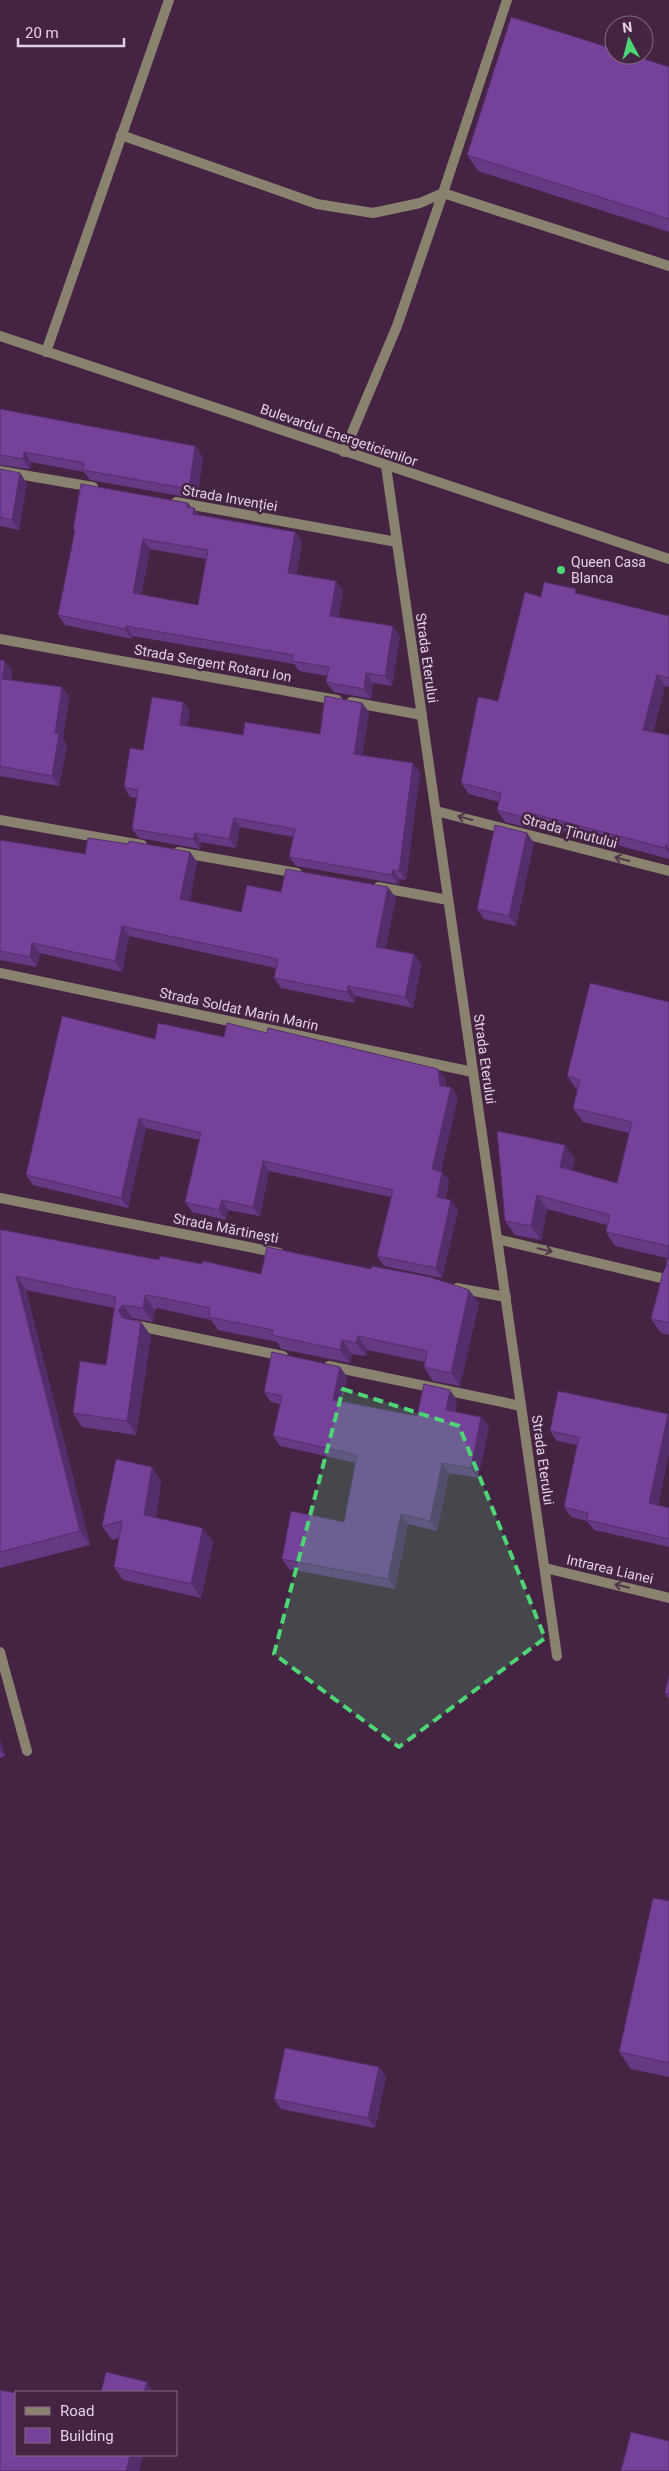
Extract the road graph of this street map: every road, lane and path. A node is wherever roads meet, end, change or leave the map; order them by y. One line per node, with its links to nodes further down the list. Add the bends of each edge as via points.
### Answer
1 (169, 0): 3 (street)
2 (507, 0): 4 (street)
3 (121, 136): 4 (street, via 316,204 372,213 420,203); 7 (street)
4 (443, 193): 5 (street); 8 (street, via 398,326)
5 (669, 266)
6 (0, 336): 7 (street, Bulevardul Energeticienilor)
7 (46, 352): 8 (street, Bulevardul Energeticienilor)
8 (344, 452): 9 (street, Bulevardul Energeticienilor)
9 (386, 466): 13 (street, Strada Eterului); 14 (street, Bulevardul Energeticienilor)
10 (0, 471): 11 (street)
11 (106, 490)
12 (164, 500): 13 (street, Strada Invenției)
13 (397, 542): 16 (street, Strada Eterului)
14 (669, 559)
15 (0, 639): 16 (street, Strada Sergent Rotaru Ion)
16 (422, 715): 17 (street, Strada Eterului)
17 (436, 810): 19 (street, Strada Ținutului, one-way to 17); 22 (street, Strada Eterului)
18 (0, 820): 20 (street)
19 (669, 871)
20 (312, 876)
21 (370, 886): 22 (street)
22 (448, 900): 24 (street, Strada Eterului)
23 (0, 973): 24 (street, Strada Soldat Marin Marin)
24 (473, 1072): 26 (street, Strada Eterului)
25 (0, 1198): 27 (street, Strada Mărtinești)
26 (497, 1239): 28 (street, one-way to 28); 30 (street, Strada Eterului)
27 (292, 1255)
28 (669, 1280)
29 (447, 1286): 30 (street)
30 (506, 1298): 34 (street, Strada Eterului)
31 (134, 1325): 32 (street)
32 (298, 1359)
33 (318, 1363): 34 (street)
34 (521, 1406): 35 (street, Strada Eterului)
35 (545, 1568): 36 (street, Intrarea Lianei, one-way to 35); 38 (street, Strada Eterului)
36 (669, 1598)
37 (0, 1652): 39 (street)
38 (557, 1656)
39 (26, 1751)

